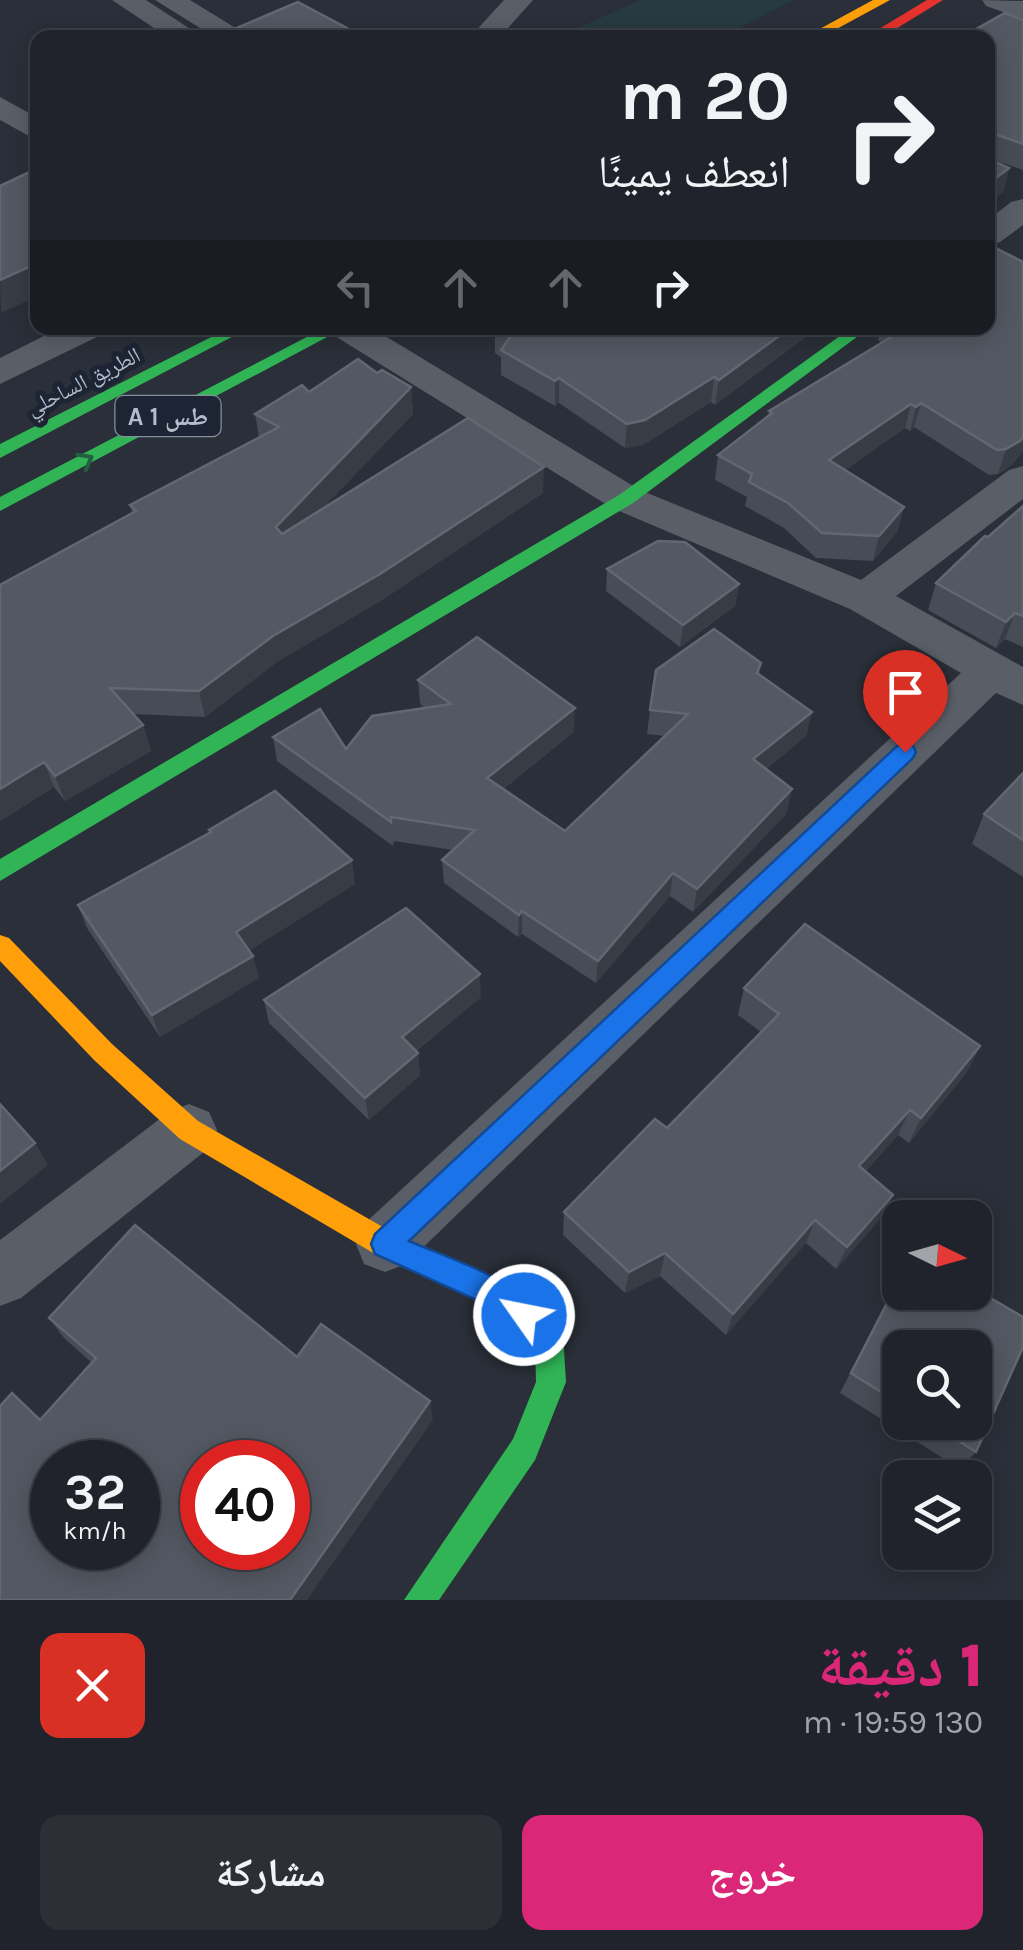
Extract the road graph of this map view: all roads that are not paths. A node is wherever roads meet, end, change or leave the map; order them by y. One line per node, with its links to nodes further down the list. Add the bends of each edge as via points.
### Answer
1 (170, 0): 9 (street)
2 (519, 0): 10 (street)
3 (883, 0): 11 (main road)
4 (936, 0): 12 (main road)
5 (996, 0): 7 (street)
6 (130, 1): 8 (street)
7 (1023, 11)
8 (177, 30)
9 (224, 30)
10 (491, 30)
11 (825, 30)
12 (884, 30)
13 (0, 106): 14 (street)
14 (30, 127)
15 (1023, 210): 16 (street)
16 (995, 230)
17 (67, 335): 22 (street)
18 (228, 335): 23 (main road, الطريق الساحلي / A 1 طس)
19 (323, 335): 26 (main road, A 1 طس, one-way to 19)
20 (359, 335): 25 (street)
21 (851, 335): 25 (main road)
22 (9, 357)
23 (0, 452)
24 (1023, 479): 27 (street)
25 (626, 499): 27 (street); 29 (main road)
26 (0, 505)
27 (865, 598): 28 (street)
28 (1008, 679): 32 (street)
29 (0, 871)
30 (0, 945): 31 (main road)
31 (190, 1130): 32 (main road); 33 (street)
32 (385, 1244): 34 (main road, via 498,1295 549,1335 551,1382 524,1448)
33 (0, 1277)
34 (420, 1600)

